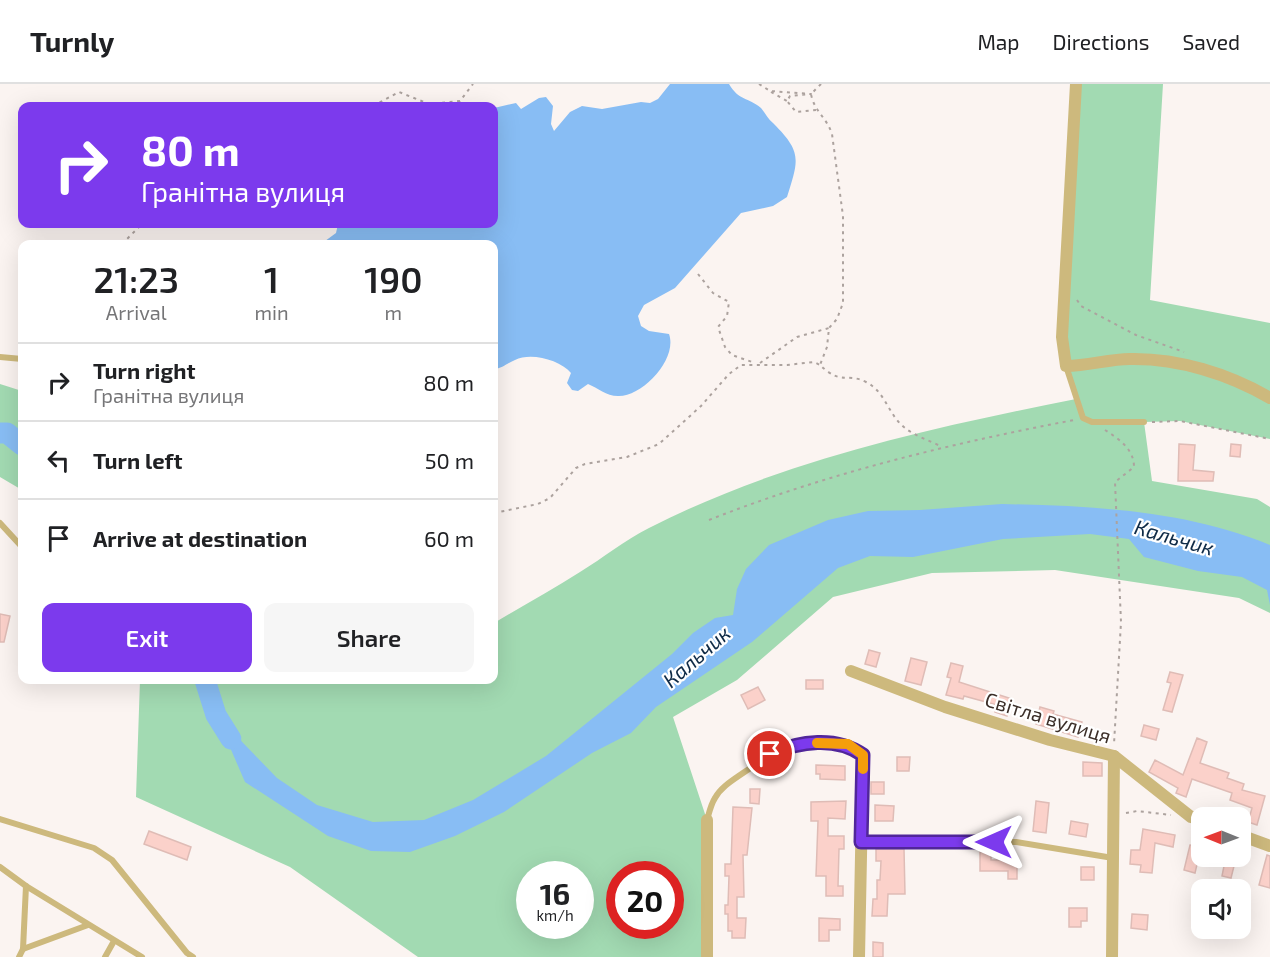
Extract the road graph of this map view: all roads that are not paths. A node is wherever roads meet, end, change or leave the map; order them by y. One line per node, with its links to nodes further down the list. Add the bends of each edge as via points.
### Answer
1 (1076, 84): 4 (street, via 1062,337)
2 (0, 357): 3 (lane)
3 (18, 359)
4 (1066, 366): 5 (street, via 1132,358 1192,366); 6 (lane, via 1083,418 1092,422)
5 (1270, 398)
6 (1144, 422)
7 (0, 523): 8 (lane)
8 (18, 543)
9 (851, 671): 11 (street, Світла вулиця, via 945,707)
10 (863, 755): 14 (lane, via 848,744 814,742 782,749 722,788); 16 (street)
11 (1114, 756): 12 (street); 18 (street, Світла вулиця)
12 (1191, 815)
13 (0, 819): 27 (lane, via 94,848 112,860)
14 (707, 820): 28 (street)
15 (1251, 839): 17 (street)
16 (861, 842): 18 (lane, via 1016,842); 29 (street)
17 (1270, 846)
18 (1113, 858): 30 (street, Світла вулиця)
19 (0, 867): 20 (lane)
20 (26, 886): 21 (lane); 23 (lane)
21 (88, 925): 22 (lane); 23 (lane)
22 (114, 941): 25 (lane); 26 (lane)
23 (23, 949): 24 (lane)
24 (19, 957)
25 (105, 957)
26 (141, 957)
27 (193, 957)
28 (707, 957)
29 (859, 957)
30 (1112, 957)

